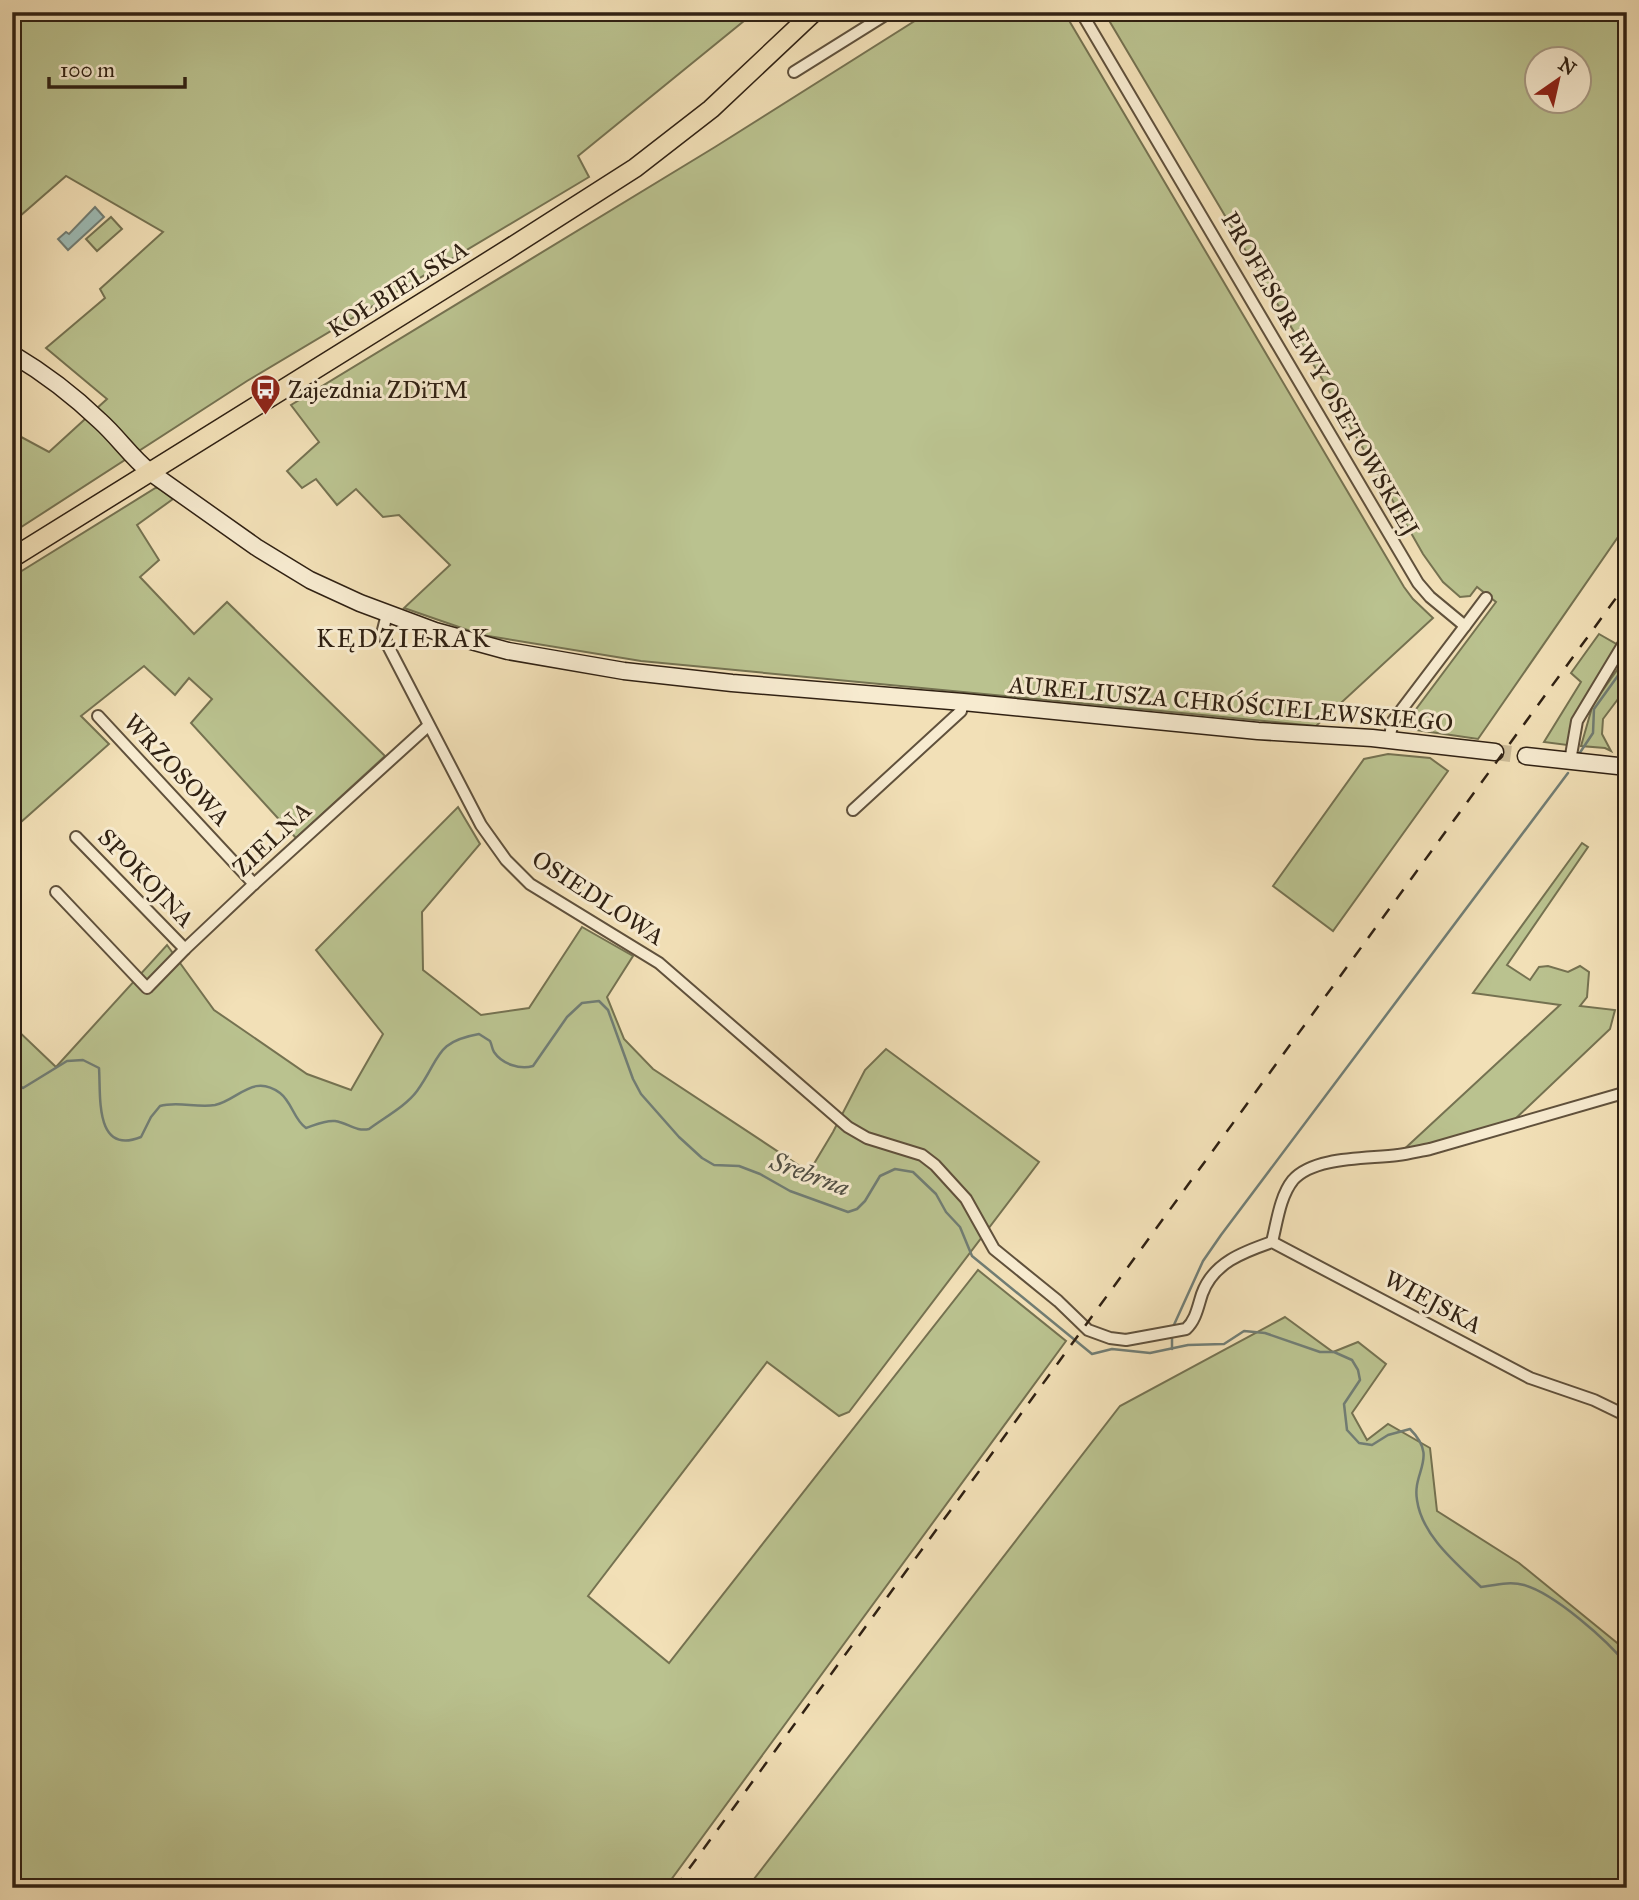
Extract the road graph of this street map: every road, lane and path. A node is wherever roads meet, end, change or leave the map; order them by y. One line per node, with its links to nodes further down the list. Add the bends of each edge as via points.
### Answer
1 (807, 12): 5 (main road)
2 (814, 12): 5 (main road)
3 (890, 12): 6 (street)
4 (1081, 12): 12 (street, PROFESOR EWY OSETOWSKIEJ, via 1418,583)
5 (790, 35): 8 (main road, KOŁBIELSKA, via 711,110 635,168)
6 (793, 72)
7 (12, 354): 8 (street, AURELIUSZA CHRÓŚCIELEWSKIEGO, via 87,409)
8 (150, 472): 9 (main road, KOŁBIELSKA); 11 (street, AURELIUSZA CHRÓŚCIELEWSKIEGO, via 290,569)
9 (12, 558)
10 (1486, 598): 12 (street)
11 (387, 614): 14 (street, AURELIUSZA CHRÓŚCIELEWSKIEGO, via 508,651 601,668); 16 (street, OSIEDLOWA, via 384,637)
12 (1465, 626): 17 (street, via 1393,721)
13 (1627, 638): 20 (street, via 1577,721)
14 (964, 702): 17 (street, AURELIUSZA CHRÓŚCIELEWSKIEGO); 22 (street, via 961,711)
15 (98, 716): 24 (street, WRZOSOWA)
16 (428, 726): 24 (street, ZIELNA); 28 (street, OSIEDLOWA, via 481,825 530,884 659,963 848,1126 867,1138 922,1155 935,1165 966,1199 994,1249 1094,1334 1126,1340 1186,1329 1213,1273)
17 (1389, 740): 18 (street, AURELIUSZA CHRÓŚCIELEWSKIEGO)
18 (1495, 752)
19 (1525, 756): 20 (street)
20 (1570, 761): 21 (street)
21 (1627, 767)
22 (853, 810)
23 (76, 837): 26 (street, SPOKOJNA)
24 (254, 884): 26 (street, ZIELNA)
25 (57, 892): 26 (street, ZIELNA, via 147,988)
26 (185, 949)
27 (1627, 1092): 28 (street, via 1430,1149 1323,1164 1304,1171 1284,1197)
28 (1272, 1242): 29 (street, WIEJSKA, via 1530,1378 1594,1399)
29 (1627, 1416)

